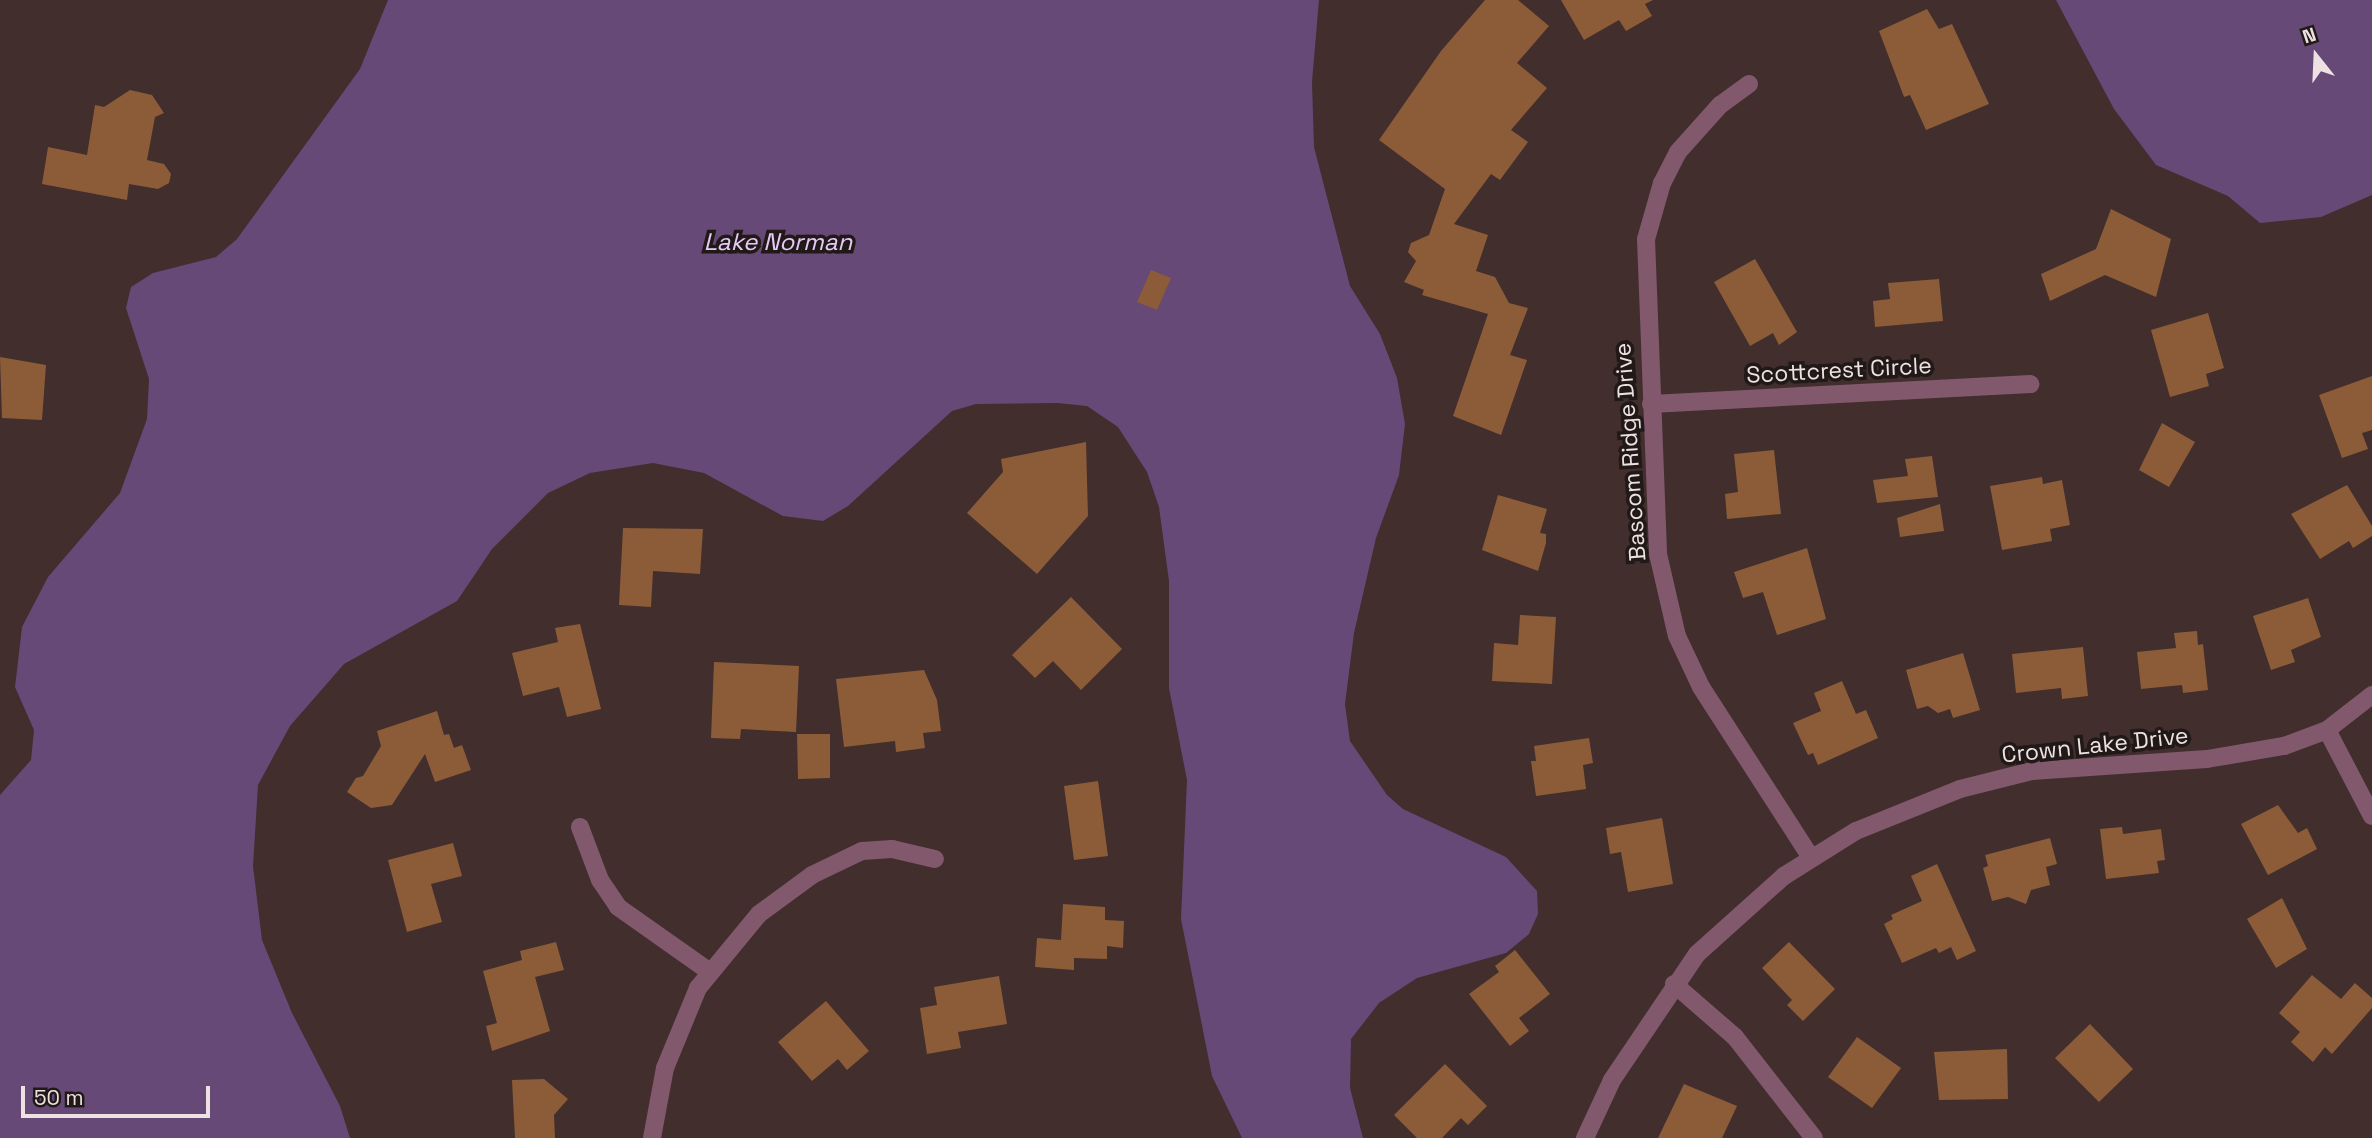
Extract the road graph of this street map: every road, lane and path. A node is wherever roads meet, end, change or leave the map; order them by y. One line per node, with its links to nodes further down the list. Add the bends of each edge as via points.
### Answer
1 (1749, 84): 3 (street, Bascom Ridge Drive, via 1702,123 1662,183 1646,239 1644,270)
2 (2031, 384): 3 (street, Scottcrest Circle)
3 (1651, 404): 8 (street, Bascom Ridge Drive, via 1658,554 1678,636 1701,687)
4 (2372, 695): 5 (street, Crown Lake Drive)
5 (2327, 730): 6 (street); 8 (street, Crown Lake Drive, via 2244,755 2032,771 1984,782 1895,813)
6 (2372, 816)
7 (580, 827): 10 (street, via 600,880 618,907)
8 (1811, 858): 11 (street, Crown Lake Drive, via 1727,922)
9 (935, 859): 10 (street, via 877,849 839,860 759,914)
10 (709, 972): 12 (street, via 673,1043)
11 (1674, 984): 13 (street, Crown Lake Drive, via 1612,1080); 14 (street, via 1735,1037)
12 (652, 1138)
13 (1585, 1138)
14 (1814, 1138)

